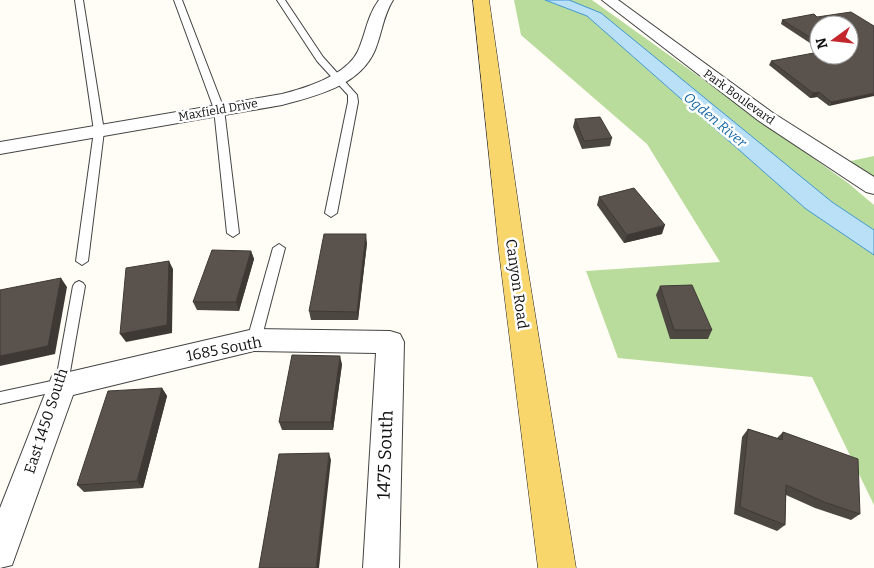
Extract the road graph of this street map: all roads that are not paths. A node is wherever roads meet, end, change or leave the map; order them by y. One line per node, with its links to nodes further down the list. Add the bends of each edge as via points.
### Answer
1 (79, 0): 9 (lane)
2 (178, 0): 8 (lane)
3 (281, 0): 7 (lane)
4 (386, 0): 7 (street, Maxfield Drive, via 377,14 367,53)
5 (481, 0): 23 (main road, Canyon Road, via 512,252)
6 (609, 0): 11 (street, Park Boulevard, via 766,117)
7 (338, 80): 8 (street, Maxfield Drive, via 288,97); 12 (lane, via 352,95 353,102)
8 (219, 109): 9 (street, Maxfield Drive); 13 (lane)
9 (99, 131): 10 (street, Maxfield Drive); 15 (lane)
10 (0, 148)
11 (874, 187)
12 (332, 213)
13 (233, 234)
14 (279, 248): 17 (lane)
15 (82, 261)
16 (79, 286): 19 (lane, East 1450 South)
17 (254, 340): 18 (street, 1685 South); 19 (street, 1685 South)
18 (390, 342): 22 (street, 1475 South)
19 (62, 385): 20 (lane); 21 (street, East 1450 South)
20 (0, 398)
21 (0, 553)
22 (380, 568)
23 (557, 568)

